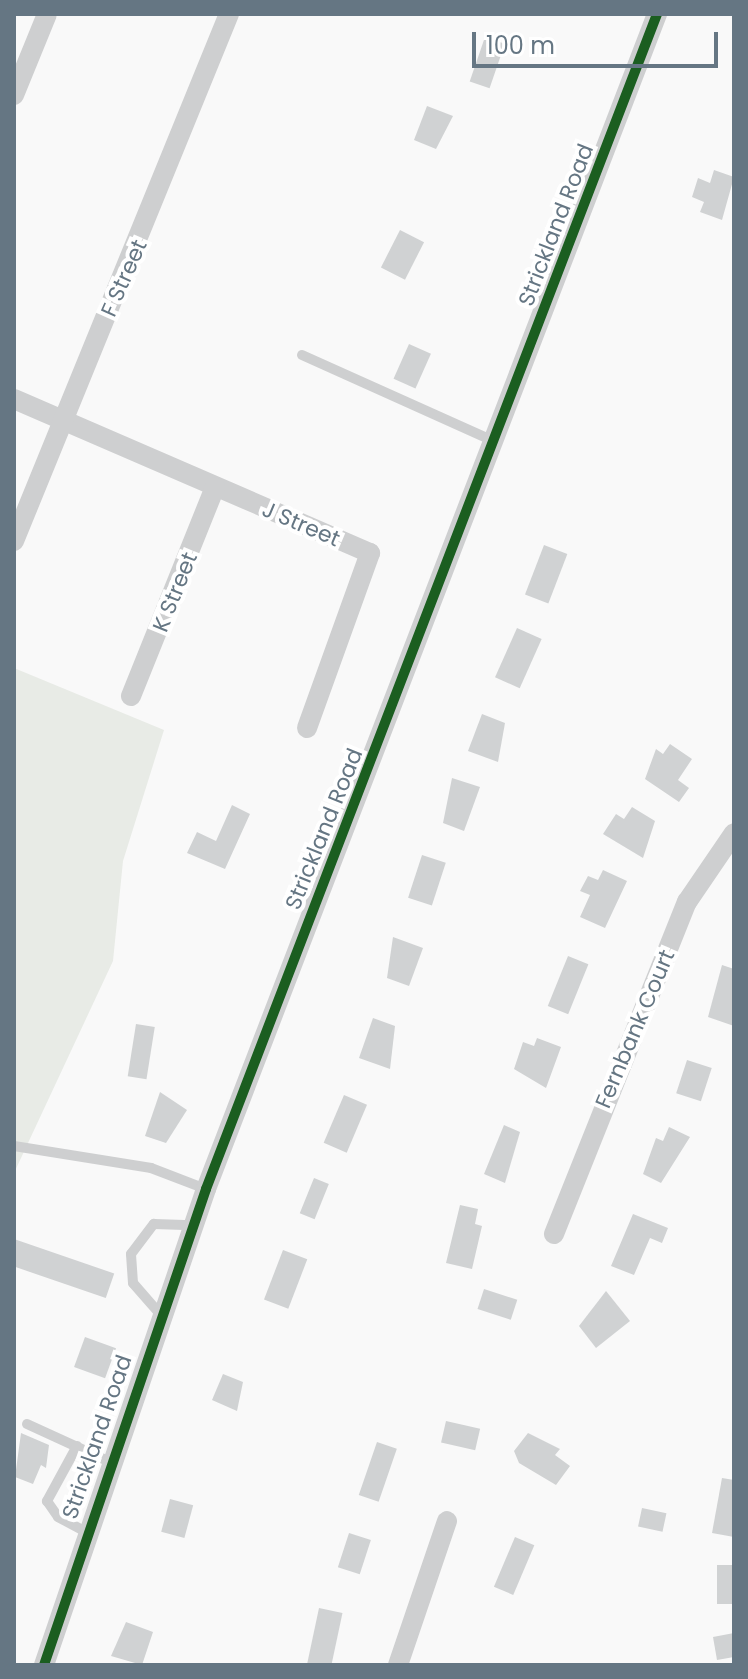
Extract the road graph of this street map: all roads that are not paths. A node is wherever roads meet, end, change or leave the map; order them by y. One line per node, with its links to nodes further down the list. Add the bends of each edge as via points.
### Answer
1 (47, 14): 4 (street)
2 (229, 14): 7 (street, F Street, via 158,203)
3 (657, 14): 8 (street, Strickland Road)
4 (14, 95)
5 (302, 355): 8 (lane)
6 (14, 399): 7 (street, J Street)
7 (61, 420): 9 (street, J Street); 10 (street, F Street)
8 (495, 442): 15 (street, Strickland Road)
9 (215, 487): 11 (street, K Street); 12 (street, J Street, via 370,553)
10 (14, 541)
11 (131, 696)
12 (307, 728)
13 (734, 833): 17 (street, Fernbank Court, via 687,902)
14 (14, 1146): 15 (lane, via 151,1168)
15 (206, 1189): 16 (street, Strickland Road)
16 (192, 1225): 18 (street, Strickland Road); 18 (lane, via 154,1224 131,1254 133,1283)
17 (554, 1234)
18 (160, 1314): 21 (street, Strickland Road)
19 (27, 1424): 20 (lane)
20 (77, 1446): 21 (lane); 23 (lane, via 47,1501 58,1517)
21 (110, 1462): 23 (street, Strickland Road)
22 (447, 1521): 25 (street)
23 (86, 1532): 24 (street, Strickland Road)
24 (44, 1665)
25 (398, 1665)

